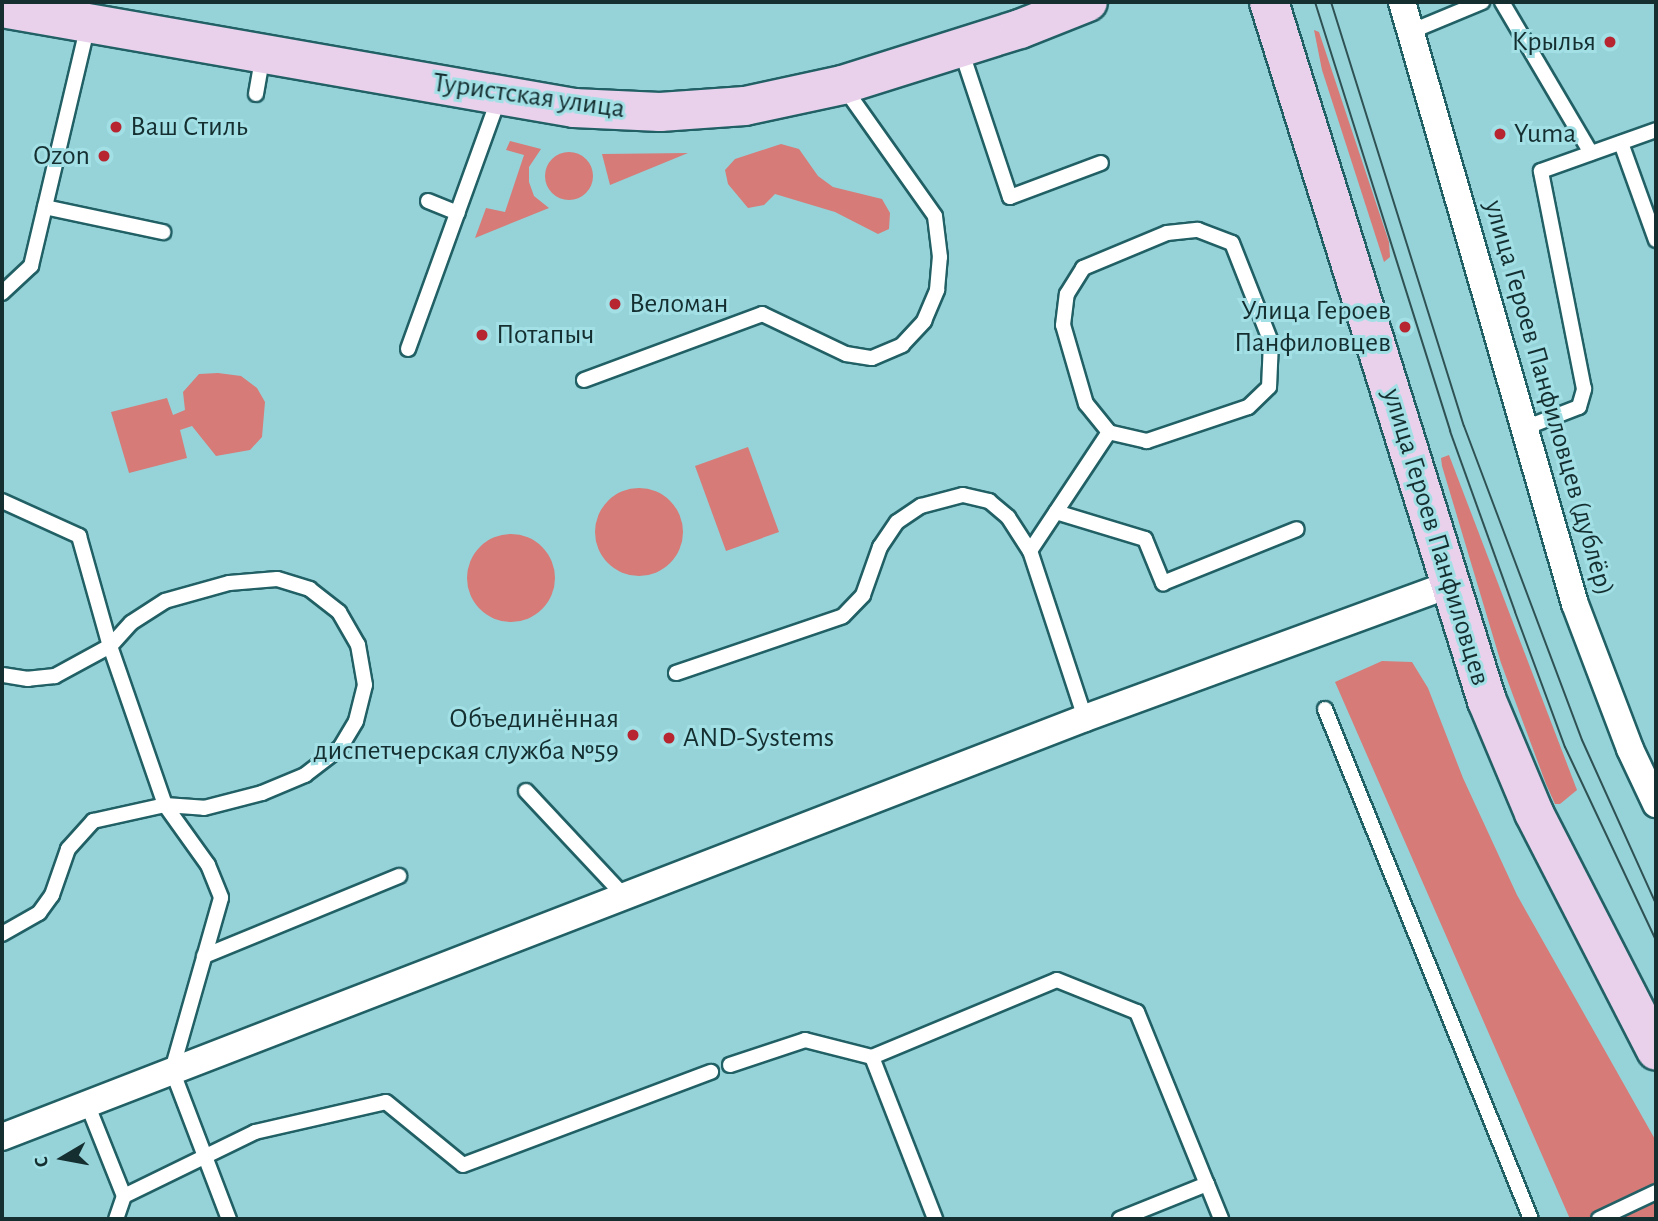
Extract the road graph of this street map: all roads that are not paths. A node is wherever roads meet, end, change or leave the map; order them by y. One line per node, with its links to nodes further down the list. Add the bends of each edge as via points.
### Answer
1 (1088, 2): 9 (main road, Туристская улица)
2 (1269, 2): 32 (main road, улица Героев Панфиловцев)
3 (1402, 2): 8 (street, улица Героев Панфиловцев (дублёр))
4 (1482, 2): 8 (lane)
5 (1502, 2): 16 (lane)
6 (16, 7): 7 (main road, Туристская улица)
7 (88, 23): 10 (main road, Туристская улица); 19 (lane)
8 (1412, 31): 26 (street, улица Героев Панфиловцев (дублёр))
9 (960, 48): 11 (main road, Туристская улица); 17 (lane, via 1010,197)
10 (263, 52): 12 (lane); 13 (main road, Туристская улица)
11 (842, 85): 13 (main road, Туристская улица, via 698,111 574,108); 25 (lane, via 935,216 940,257 937,290 924,321 902,345 872,358 846,354 762,314)
12 (256, 94)
13 (499, 96): 20 (lane)
14 (1656, 130): 15 (lane)
15 (1621, 142): 16 (lane); 22 (lane)
16 (1591, 153): 26 (lane, via 1541,172 1584,389 1580,407)
17 (1101, 163)
18 (428, 201): 20 (lane)
19 (45, 206): 21 (lane); 23 (lane, via 31,266)
20 (458, 214): 24 (lane)
21 (163, 232)
22 (1656, 240)
23 (2, 293)
24 (408, 349)
25 (584, 380)
26 (1522, 429): 39 (street, улица Героев Панфиловцев (дублёр), via 1575,604)
27 (1109, 432): 27 (lane, via 1086,404 1063,325 1067,294 1083,268 1167,233 1198,230 1232,243 1271,342 1269,387 1248,407 1147,441); 29 (lane)
28 (2, 501): 33 (lane, via 79,536)
29 (1056, 512): 30 (lane, via 1144,539 1163,583); 31 (lane)
30 (1297, 529)
31 (1030, 551): 34 (lane, via 1008,517 989,501 963,495 920,506 897,522 880,547 863,595 843,616); 37 (lane)
32 (1451, 584): 37 (street); 45 (main road, улица Героев Панфиловцев, via 1487,701 1534,813)
33 (110, 646): 35 (lane, via 55,676 28,679); 40 (lane); 40 (lane, via 131,623 165,601 229,583 277,579 310,589 339,611 358,645 365,685 356,721 340,748 305,775 262,793 204,808)
34 (676, 673)
35 (2, 674)
36 (1325, 709): 61 (lane)
37 (1085, 718): 42 (street)
38 (526, 791): 42 (lane)
39 (1656, 804)
40 (165, 805): 43 (lane, via 93,821 68,849 52,895 39,913); 44 (lane, via 208,865 220,898)
41 (399, 876): 44 (lane)
42 (626, 898): 48 (street)
43 (2, 934)
44 (204, 957): 48 (lane)
45 (1656, 1050)
46 (872, 1057): 47 (lane, via 805,1040); 53 (lane, via 1057,980 1137,1012); 58 (lane)
47 (730, 1065)
48 (172, 1070): 50 (street); 52 (lane)
49 (710, 1072): 52 (lane, via 463,1165 386,1102 255,1132)
50 (88, 1106): 51 (street); 55 (lane)
51 (2, 1137)
52 (205, 1158): 55 (lane); 57 (lane)
53 (1207, 1184): 59 (lane); 60 (lane)
54 (1656, 1192): 62 (lane)
55 (124, 1196): 56 (lane)
56 (116, 1219)
57 (229, 1219)
58 (935, 1219)
59 (1120, 1219)
60 (1221, 1219)
61 (1531, 1219)
62 (1599, 1219)

